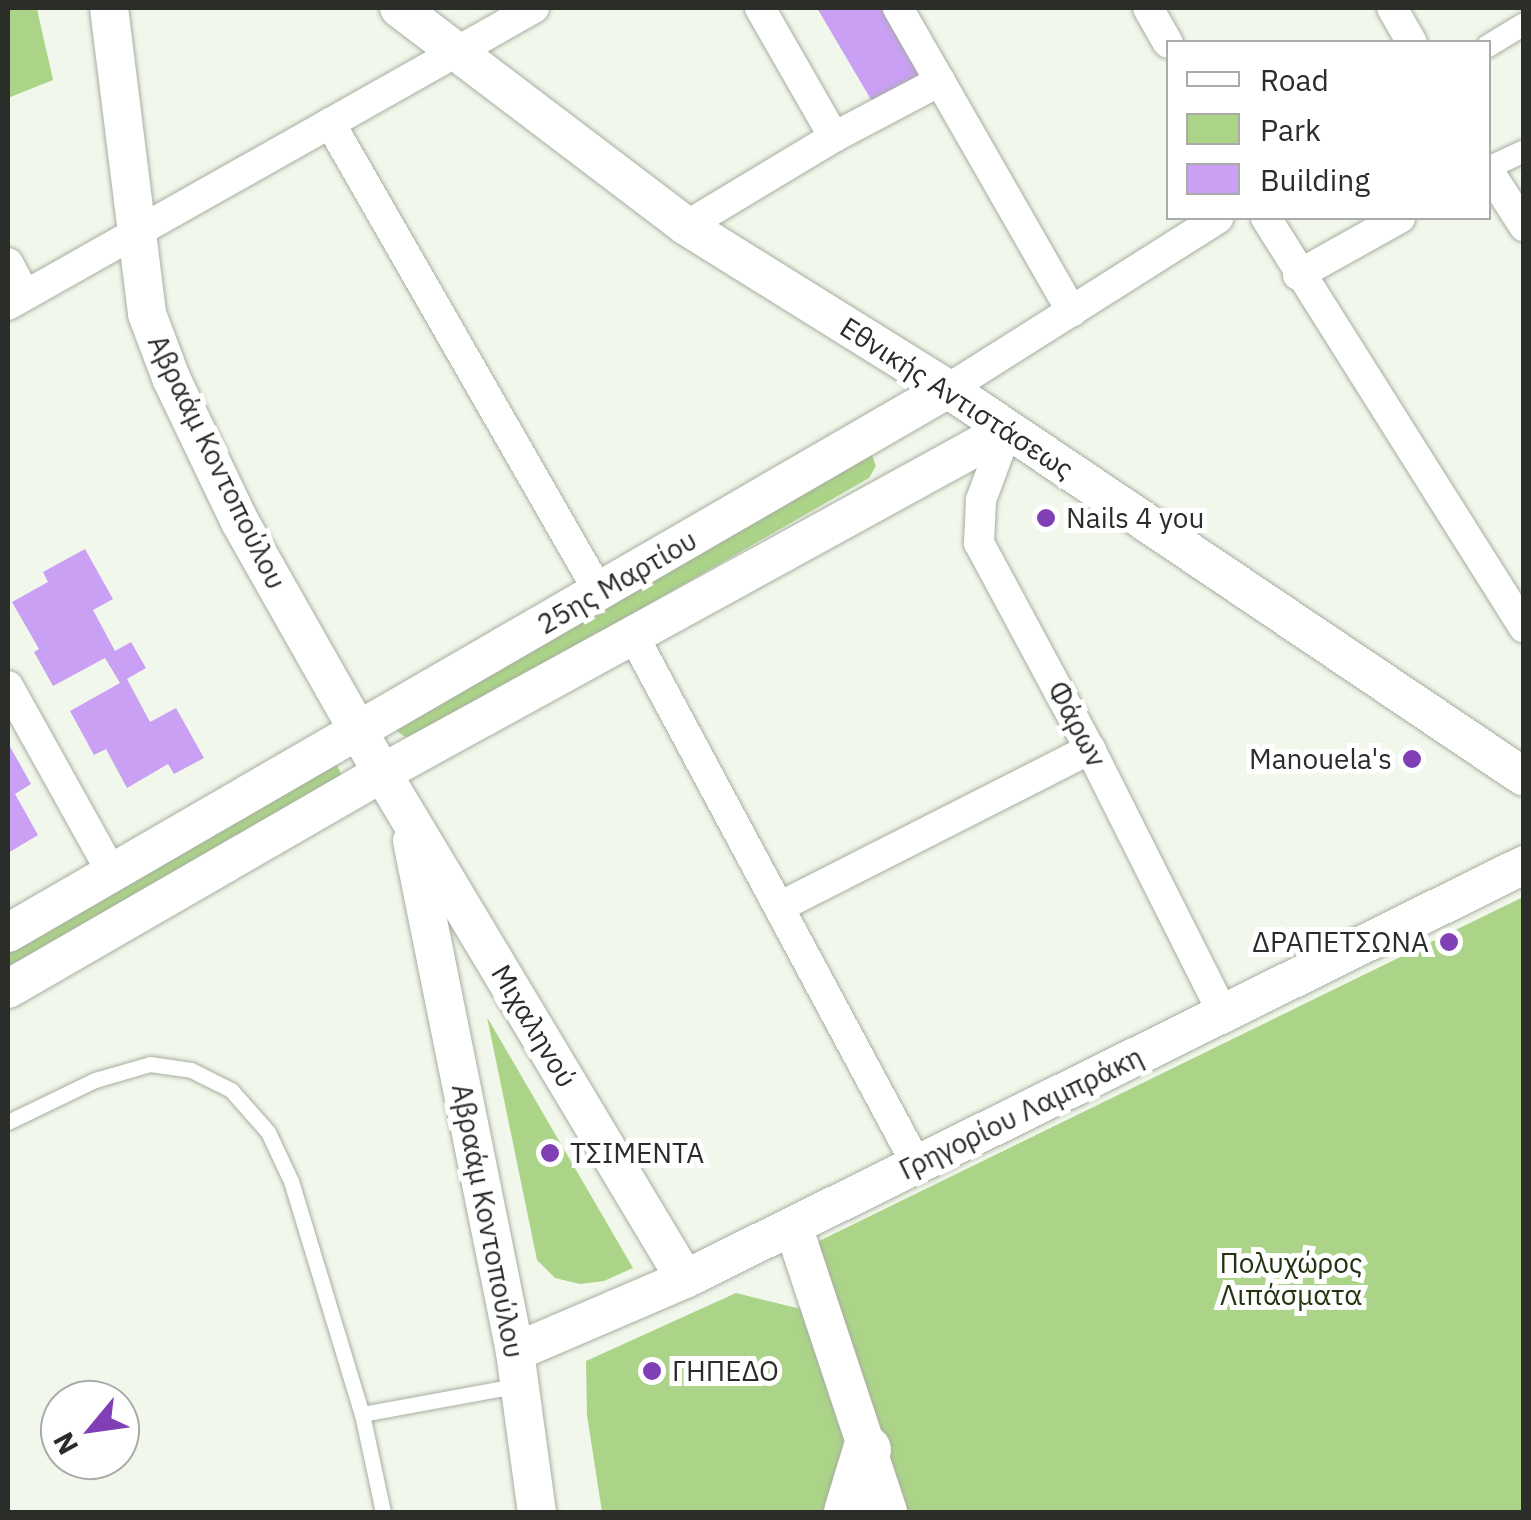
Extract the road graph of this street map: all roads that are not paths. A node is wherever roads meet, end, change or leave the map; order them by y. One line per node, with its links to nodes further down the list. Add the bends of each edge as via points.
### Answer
1 (108, 8): 24 (street, Αβραάμ Κοντοπούλου)
2 (399, 8): 12 (street, Εθνικής Αντιστάσεως)
3 (534, 8): 12 (street)
4 (760, 8): 15 (street)
5 (898, 8): 13 (street)
6 (1148, 8): 9 (street)
7 (1392, 8): 10 (street)
8 (1524, 24): 11 (street)
9 (1166, 40)
10 (1411, 40)
11 (1491, 44)
12 (457, 51): 14 (street); 22 (street, Εθνικής Αντιστάσεως)
13 (940, 81): 15 (street); 28 (street)
14 (330, 123): 24 (street); 31 (street)
15 (834, 136): 22 (street)
16 (1524, 151): 17 (street)
17 (1491, 167)
18 (1491, 173): 23 (street)
19 (1216, 220): 28 (street, 25ης Μαρτίου)
20 (1267, 220): 26 (street)
21 (1396, 220): 26 (street)
22 (686, 226): 29 (street, Εθνικής Αντιστάσεως)
23 (1524, 226)
24 (138, 231): 27 (street); 35 (street, Αβραάμ Κοντοπούλου, via 146,314 171,378 240,522)
25 (8, 263): 27 (street)
26 (1298, 275): 32 (street)
27 (16, 300)
28 (1072, 312): 29 (street, 25ης Μαρτίου)
29 (948, 389): 30 (street, Εθνικής Αντιστάσεως); 31 (street, 25ης Μαρτίου)
30 (1008, 430): 33 (street, 25ης Μαρτίου); 36 (street, Φάρων, via 981,500 979,543); 38 (street, Εθνικής Αντιστάσεως)
31 (599, 592): 35 (street, 25ης Μαρτίου)
32 (1524, 627)
33 (633, 635): 37 (street, 25ης Μαρτίου); 42 (street)
34 (8, 686): 41 (street)
35 (360, 732): 37 (street, Αβραάμ Κοντοπούλου); 41 (street, 25ης Μαρτίου)
36 (1090, 749): 42 (street); 45 (street, Φάρων)
37 (382, 773): 39 (street, Μιχαληνού); 44 (street, 25ης Μαρτίου)
38 (1524, 777)
39 (407, 814): 49 (street, Μιχαληνού); 50 (street, Αβραάμ Κοντοπούλου)
40 (1524, 864): 45 (street, Γρηγορίου Λαμπράκη)
41 (112, 873): 43 (street, 25ης Μαρτίου)
42 (781, 906): 47 (street)
43 (8, 933)
44 (8, 990)
45 (1223, 1013): 47 (street, Γρηγορίου Λαμπράκη)
46 (8, 1122): 51 (lane, via 95,1080 150,1064 191,1070 231,1090 268,1132 291,1181)
47 (916, 1165): 48 (street, Γρηγορίου Λαμπράκη)
48 (793, 1226): 49 (street, Γρηγορίου Λαμπράκη); 52 (street)
49 (685, 1279): 50 (street, Γρηγορίου Λαμπράκη)
50 (518, 1369): 51 (lane); 54 (street, Αβραάμ Κοντοπούλου)
51 (362, 1414): 53 (lane)
52 (867, 1450): 55 (main road); 56 (street)
53 (383, 1512)
54 (537, 1512)
55 (848, 1512)
56 (888, 1512)

